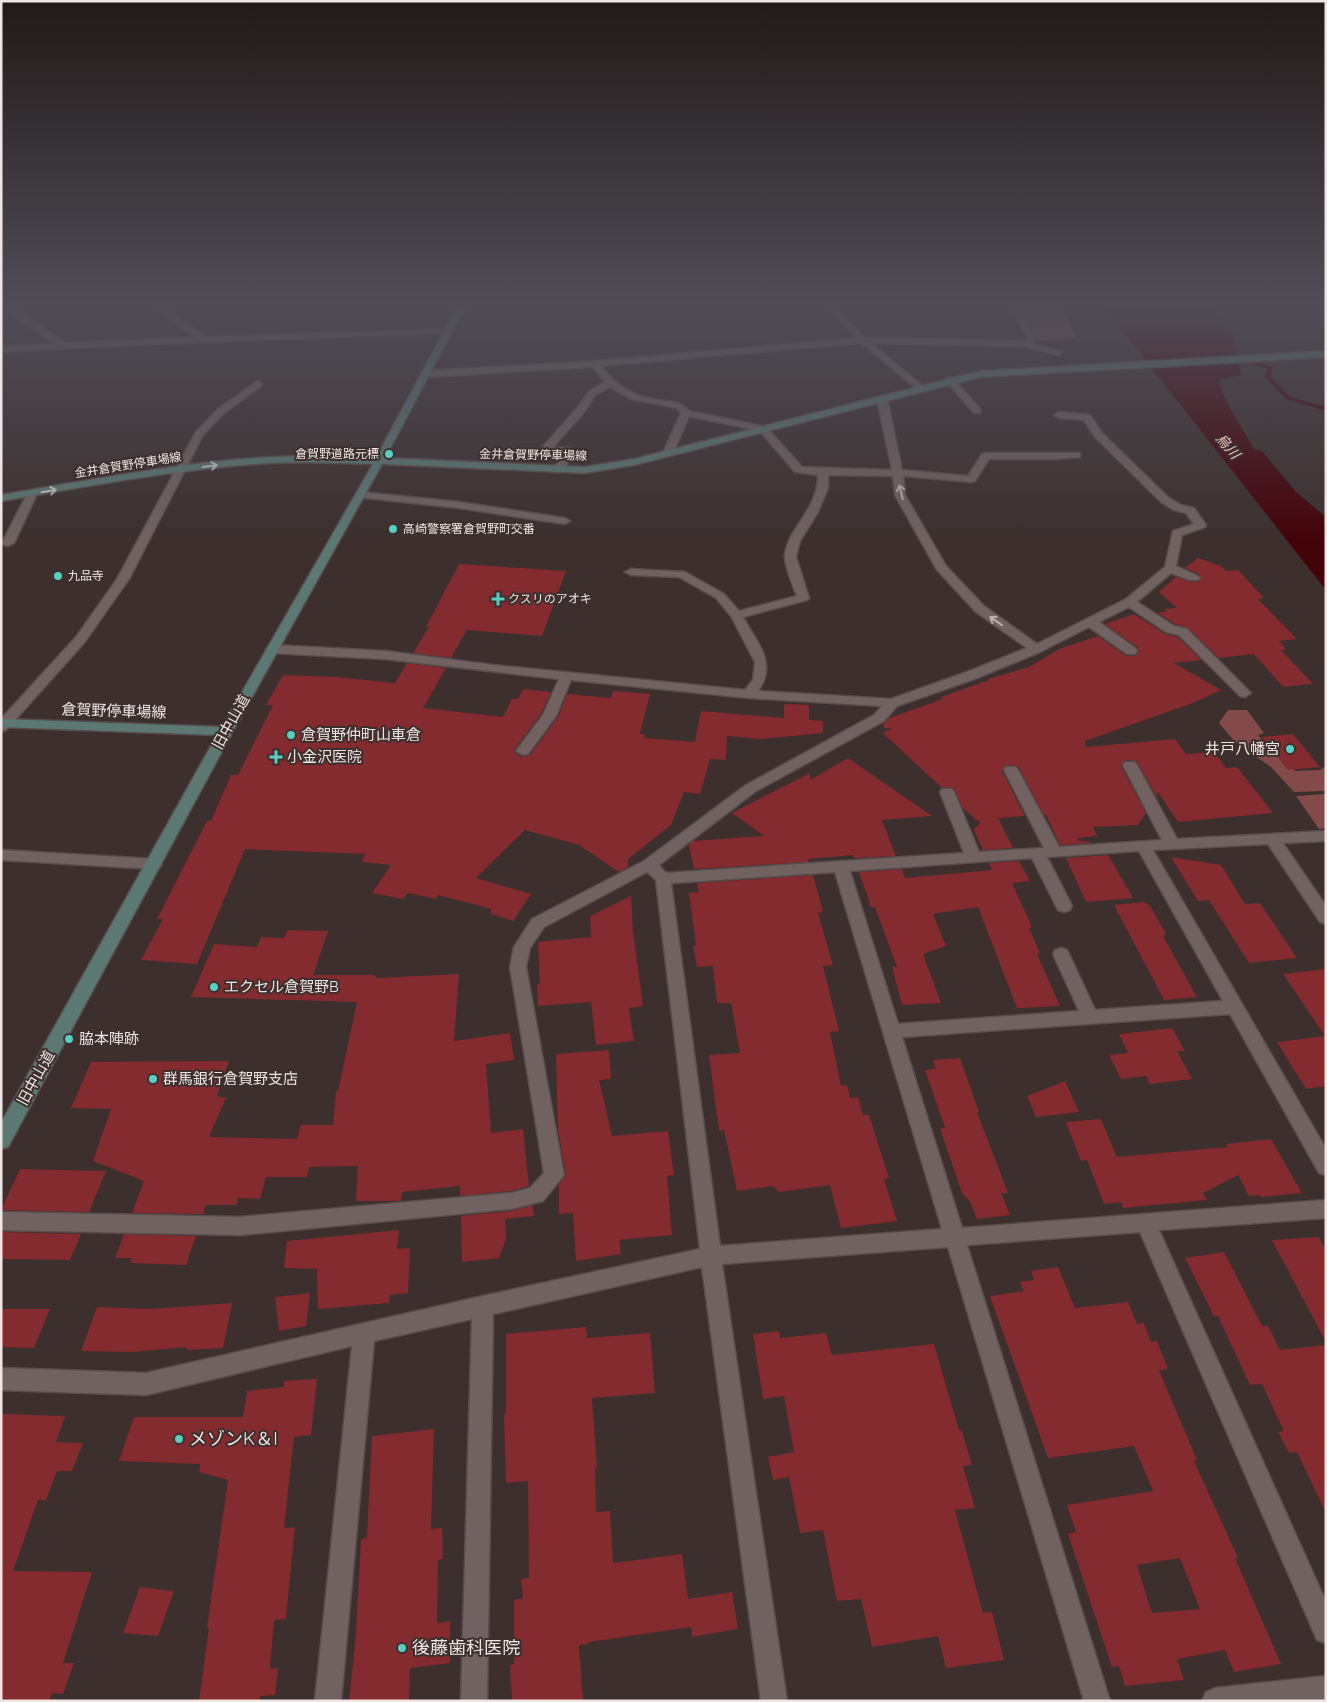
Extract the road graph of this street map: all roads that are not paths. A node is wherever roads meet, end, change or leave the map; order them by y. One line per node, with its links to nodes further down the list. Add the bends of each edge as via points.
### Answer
1 (258, 384): 17 (street, via 221,411 199,434)
2 (420, 384): 16 (main road, 旧中山道)
3 (607, 384): 18 (street, via 592,393 545,450 570,451)
4 (613, 384): 11 (street, via 637,398 680,406)
5 (916, 384): 8 (street)
6 (933, 384): 8 (main road, 金井倉賀野停車場線)
7 (954, 384): 10 (street)
8 (920, 388): 9 (main road, 金井倉賀野停車場線)
9 (882, 398): 13 (main road, 金井倉賀野停車場線); 20 (street)
10 (977, 411)
11 (686, 413): 13 (street); 14 (street)
12 (1059, 414): 26 (street, via 1087,417 1114,452 1165,500 1178,508 1190,510 1201,525 1176,532)
13 (763, 429): 14 (main road, 金井倉賀野停車場線); 19 (street, via 799,470)
14 (668, 453): 18 (main road, 金井倉賀野停車場線, via 611,466)
15 (1076, 455): 20 (street, via 986,456 971,479)
16 (378, 462): 17 (main road, 金井倉賀野停車場線, one-way to 16, via 272,460); 18 (main road, 金井倉賀野停車場線); 22 (main road, 旧中山道)
17 (180, 469): 21 (main road, 金井倉賀野停車場線, one-way to 17); 39 (street, via 123,579 80,640)
18 (558, 470)
19 (823, 472): 20 (street); 30 (street, via 820,496 794,541 790,557 803,598)
20 (898, 473): 33 (street, one-way to 20, via 980,609 941,568 900,495)
21 (32, 494): 23 (main road, 金井倉賀野停車場線); 25 (street)
22 (361, 495): 24 (street); 32 (main road, 旧中山道)
23 (1, 498)
24 (565, 521)
25 (8, 543)
26 (1170, 568): 28 (street); 29 (street)
27 (631, 572): 30 (street, via 681,574 720,596)
28 (1194, 578)
29 (1130, 602): 31 (street); 36 (street, via 1170,629 1183,632)
30 (736, 615): 37 (street, via 761,662 759,680)
31 (1090, 622): 33 (street); 34 (street)
32 (272, 649): 35 (street, via 385,655); 40 (main road, 旧中山道)
33 (1036, 649): 38 (street)
34 (1131, 651)
35 (567, 676): 37 (street); 41 (street, via 549,716)
36 (1246, 693)
37 (749, 694): 38 (street)
38 (892, 703): 55 (street, via 879,718 751,788)
39 (2, 724): 40 (main road, 倉賀野停車場線)
40 (226, 731): 53 (main road, 旧中山道)
41 (523, 751)
42 (1130, 765): 47 (street)
43 (1011, 770): 49 (street)
44 (947, 792): 52 (street)
45 (1326, 836): 46 (street)
46 (1272, 839): 47 (street); 57 (street)
47 (1172, 844): 48 (street)
48 (1143, 846): 49 (street); 59 (street)
49 (1054, 852): 50 (street)
50 (1037, 853): 52 (street); 56 (street)
51 (1, 855): 53 (street)
52 (974, 858): 54 (street)
53 (154, 864): 62 (main road, 旧中山道)
54 (841, 867): 55 (street); 61 (street)
55 (656, 871): 65 (street, via 538,923 522,947 518,967 554,1176 536,1194 510,1201 240,1226); 68 (street)
56 (1064, 906)
57 (1326, 918)
58 (1062, 954): 60 (street)
59 (1235, 1007): 60 (street); 63 (street)
60 (1090, 1017): 61 (street)
61 (892, 1031): 67 (street)
62 (1, 1141)
63 (1326, 1167)
64 (1326, 1209): 66 (street)
65 (1, 1221)
66 (1146, 1224): 67 (street); 72 (street)
67 (955, 1236): 68 (street); 77 (street)
68 (711, 1256): 69 (street); 76 (street)
69 (483, 1306): 70 (street); 75 (street)
70 (364, 1333): 71 (street, via 146,1384); 74 (street)
71 (1, 1379)
72 (1326, 1631)
73 (1326, 1689): 78 (street)
74 (328, 1701)
75 (474, 1701)
76 (774, 1701)
77 (1097, 1701)
78 (1215, 1701)

